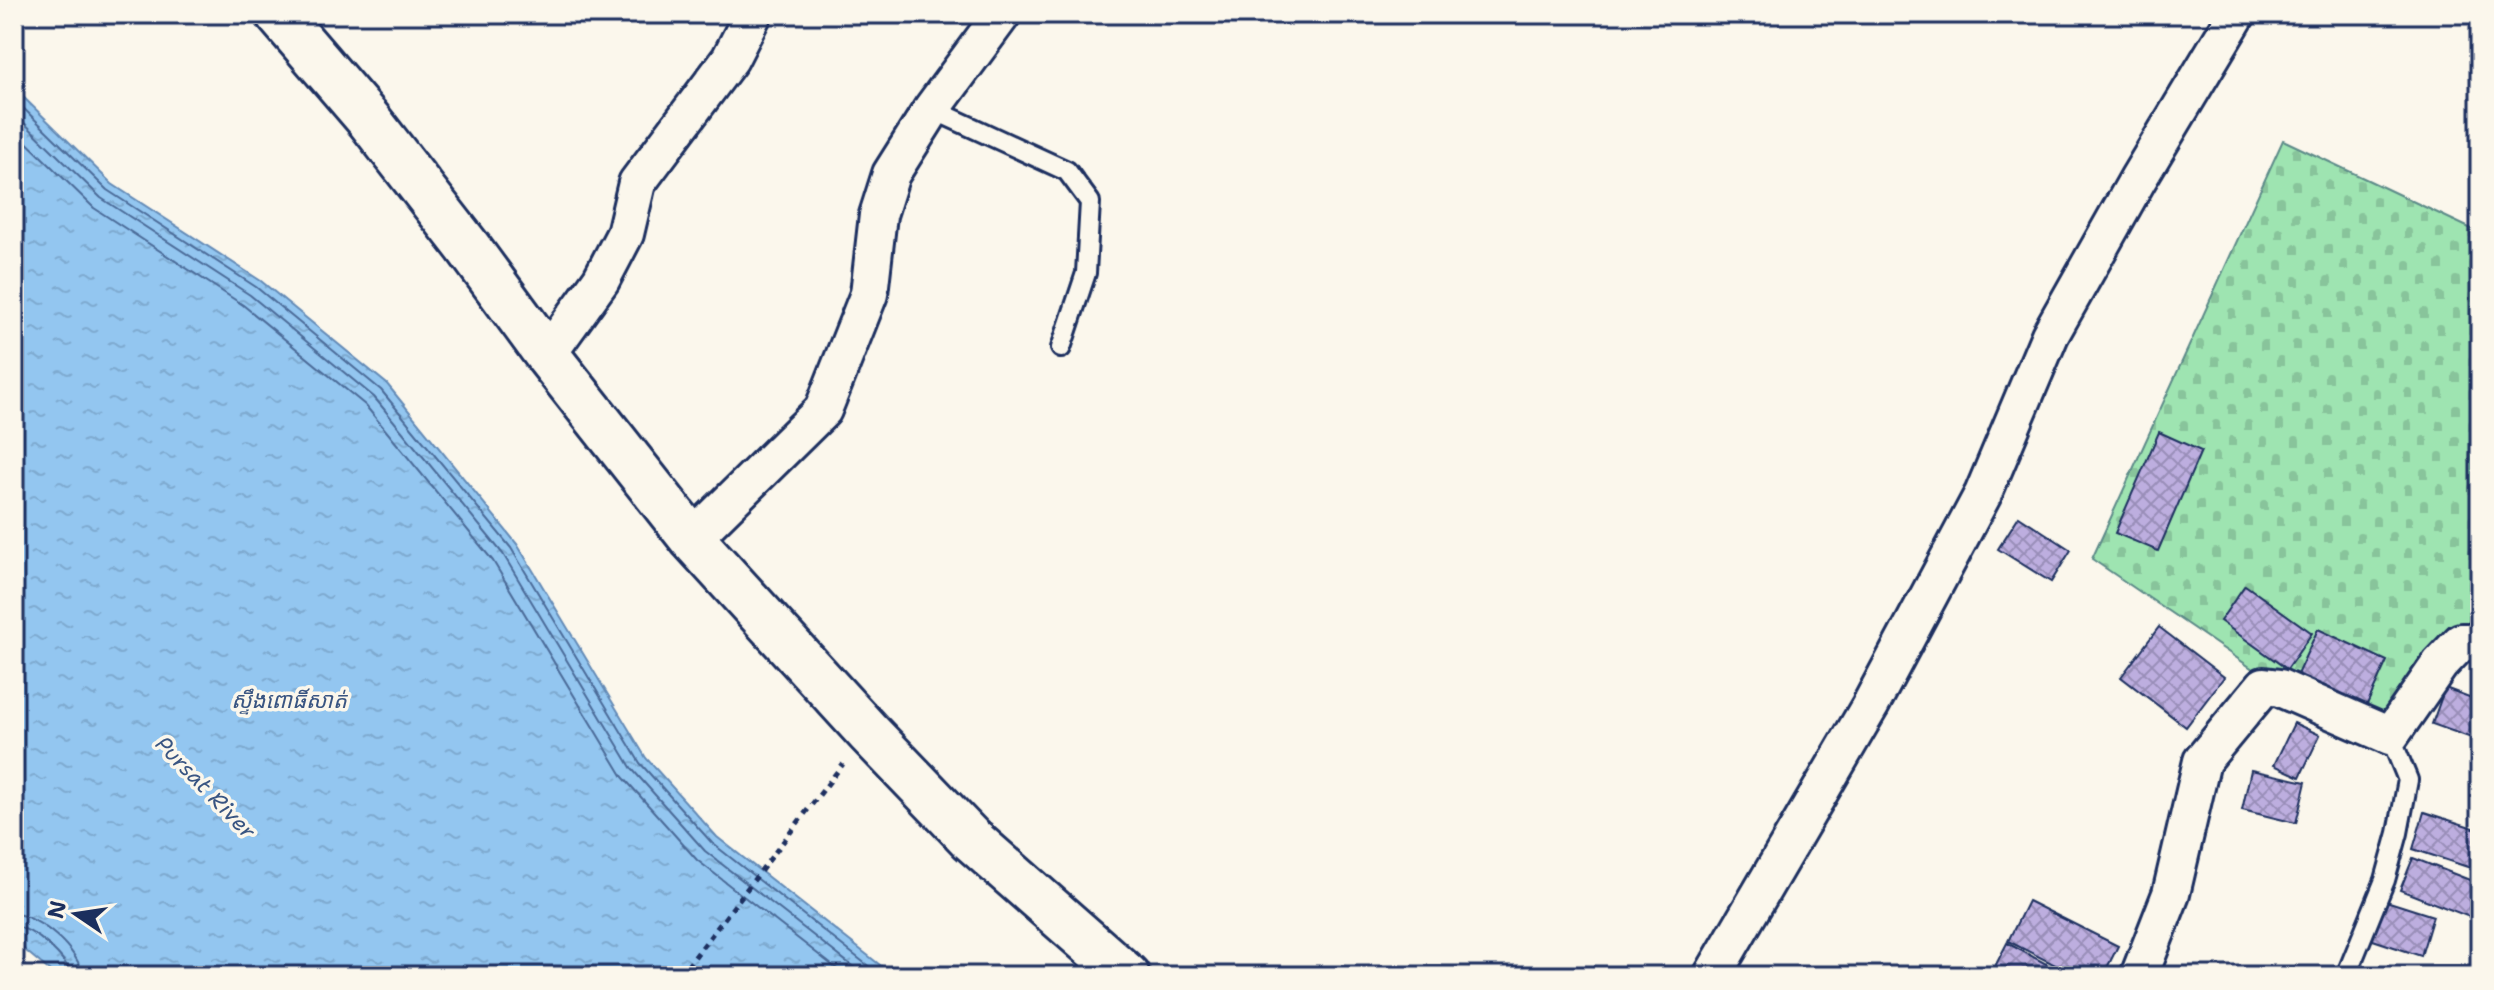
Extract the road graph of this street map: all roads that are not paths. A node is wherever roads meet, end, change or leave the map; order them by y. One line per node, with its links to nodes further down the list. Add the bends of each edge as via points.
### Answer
1 (278, 14): 7 (street, via 378,131)
2 (753, 14): 7 (street, via 730,59 637,183 625,234 601,280)
3 (1002, 14): 5 (street)
4 (2237, 14): 12 (street, via 2058,322 1983,494 1870,706)
5 (932, 109): 6 (lane, via 1067,171 1090,202 1086,273); 8 (street, via 891,174 878,215 869,294 823,410)
6 (1061, 348)
7 (547, 355): 8 (street)
8 (692, 539): 11 (street, via 971,839)
9 (2480, 642): 10 (street, via 2461,642)
10 (2390, 736): 13 (street, via 2280,688 2264,686 2202,761 2171,894); 14 (lane, via 2408,780 2385,880)
11 (1127, 976)
12 (1712, 976)
13 (2139, 976)
14 (2346, 976)

